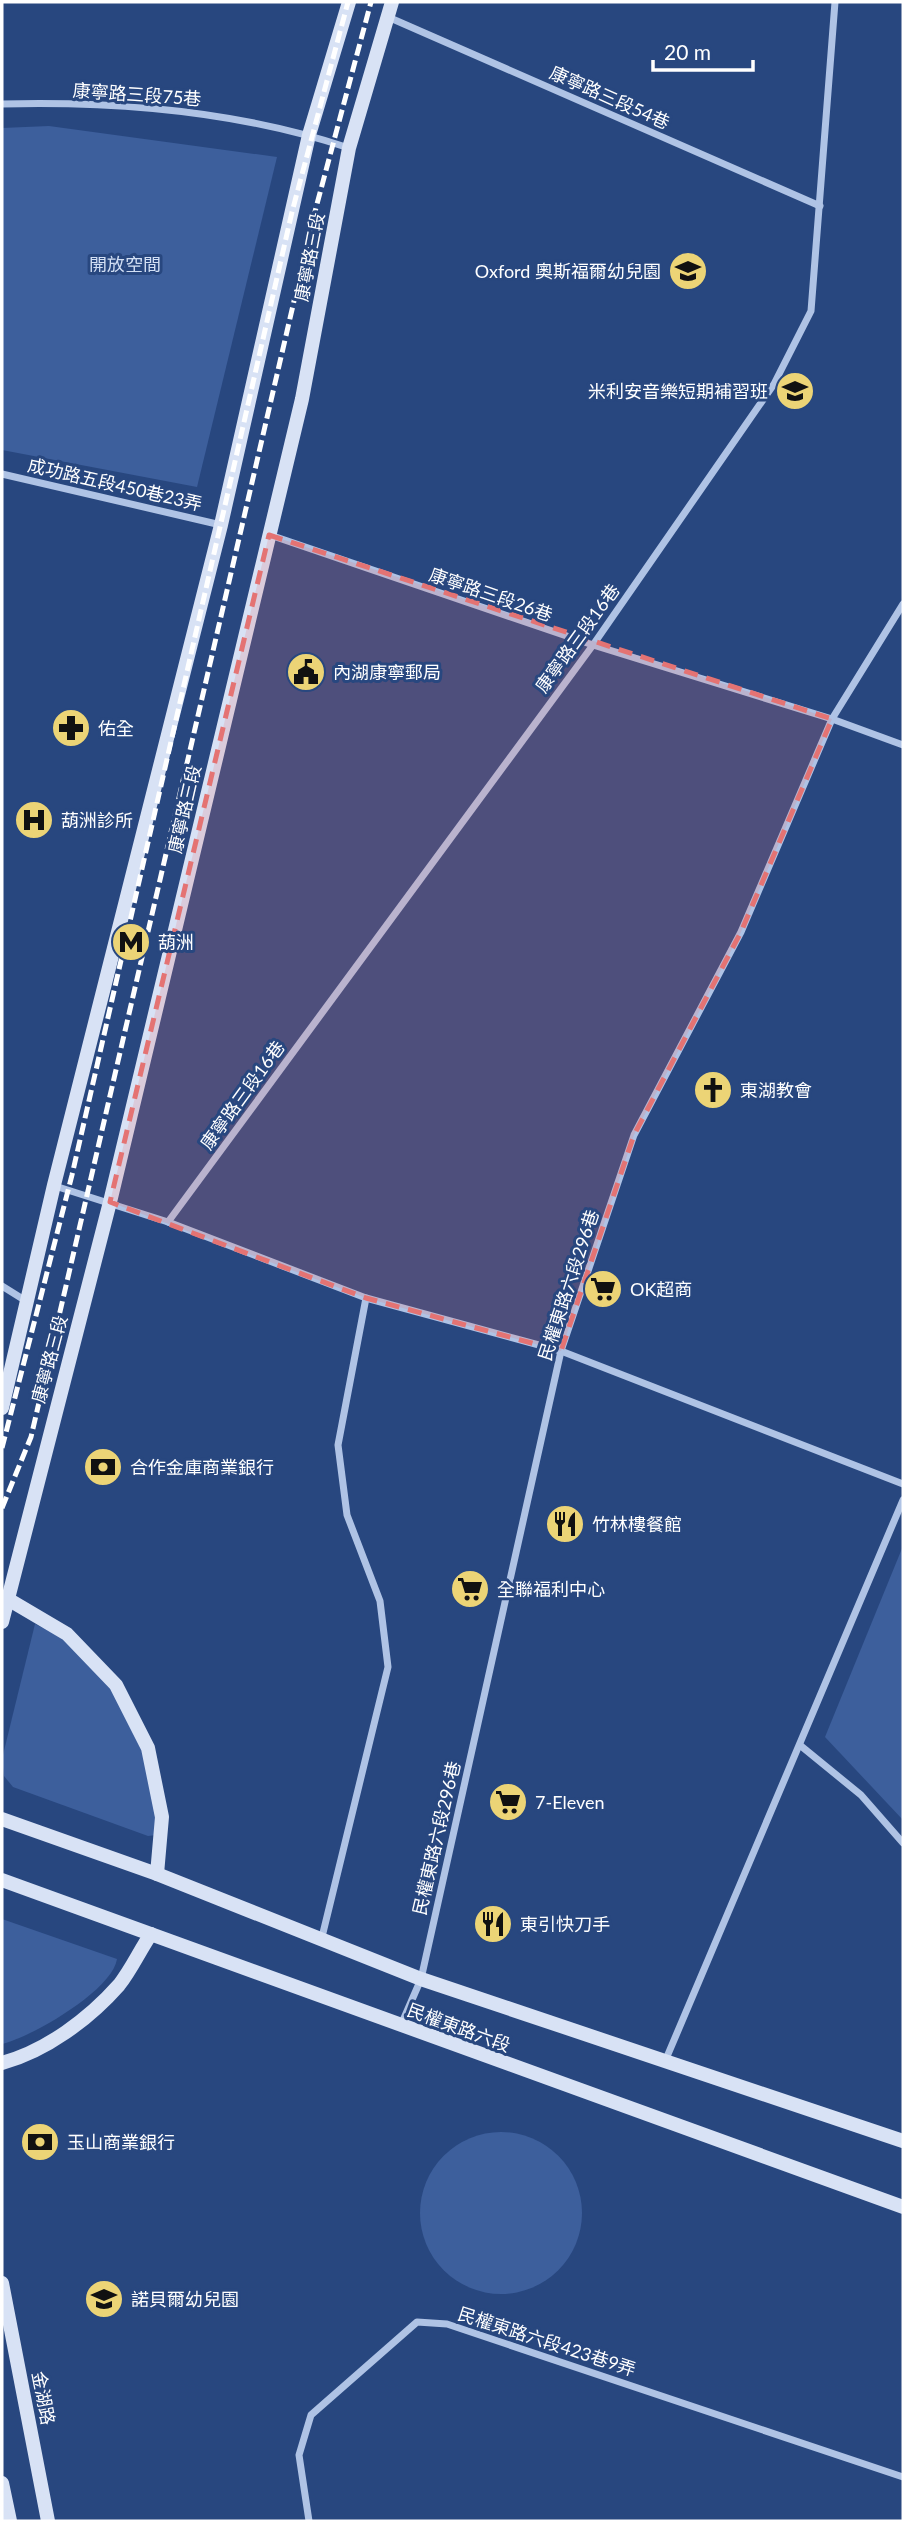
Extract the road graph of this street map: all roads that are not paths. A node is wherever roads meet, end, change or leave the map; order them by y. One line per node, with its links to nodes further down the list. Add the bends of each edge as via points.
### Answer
1 (349, 2): 6 (main road, 康寧路三段)
2 (392, 2): 4 (main road, 康寧路三段)
3 (835, 2): 8 (street, 康寧路三段16巷)
4 (387, 17): 7 (main road, 康寧路三段); 8 (street, 康寧路三段54巷)
5 (2, 104): 6 (street, 康寧路三段75巷, via 176,109)
6 (309, 135): 7 (street, 康寧路三段75巷); 10 (main road, 康寧路三段)
7 (349, 148): 11 (main road, 康寧路三段, via 302,399)
8 (820, 206): 13 (street, 康寧路三段16巷, via 811,311 774,384)
9 (2, 474): 10 (street, 成功路五段450巷23弄)
10 (221, 525): 16 (main road, 康寧路三段)
11 (269, 535): 13 (street, 康寧路三段26巷); 17 (main road, 康寧路三段)
12 (903, 604): 14 (street, 民權東路六段296巷)
13 (593, 645): 14 (street, 康寧路三段26巷); 18 (street, 康寧路三段16巷)
14 (832, 719): 15 (street, 康寧路三段26巷); 22 (street, 民權東路六段296巷, via 741,932 634,1135)
15 (903, 745)
16 (54, 1185): 17 (street); 21 (main road, 康寧路三段)
17 (110, 1202): 18 (street); 26 (main road, 康寧路三段)
18 (168, 1222): 20 (street)
19 (2, 1286): 21 (street)
20 (366, 1298): 22 (street); 34 (street, via 338,1445 347,1515 380,1601 388,1667)
21 (26, 1301): 23 (main road, 康寧路三段)
22 (561, 1351): 24 (street); 35 (street, 民權東路六段296巷)
23 (2, 1408)
24 (903, 1484)
25 (903, 1500): 28 (street)
26 (6, 1598): 27 (main road, 康寧路三段); 31 (main road, via 67,1634 116,1685 148,1748 162,1817)
27 (2, 1622)
28 (801, 1746): 30 (street, via 861,1795); 37 (street)
29 (2, 1819): 31 (main road, 民權東路六段)
30 (903, 1843)
31 (156, 1874): 34 (main road, 民權東路六段)
32 (2, 1880): 33 (main road, 民權東路六段)
33 (151, 1934): 36 (main road, 民權東路六段); 38 (main road, via 120,1984 73,2028)
34 (321, 1941): 35 (main road, 民權東路六段)
35 (421, 1979): 36 (street, 民權東路六段296巷); 37 (main road, 民權東路六段)
36 (400, 2026): 40 (main road, 民權東路六段)
37 (666, 2059): 39 (main road, 民權東路六段)
38 (2, 2063)
39 (903, 2141)
40 (903, 2207)
41 (2, 2283): 45 (main road, 金湖路)
42 (903, 2477): 46 (street, 民權東路六段423巷9弄, via 447,2324 417,2322 311,2415 299,2455)
43 (2, 2483): 44 (main road)
44 (10, 2521)
45 (48, 2521)
46 (309, 2521)

